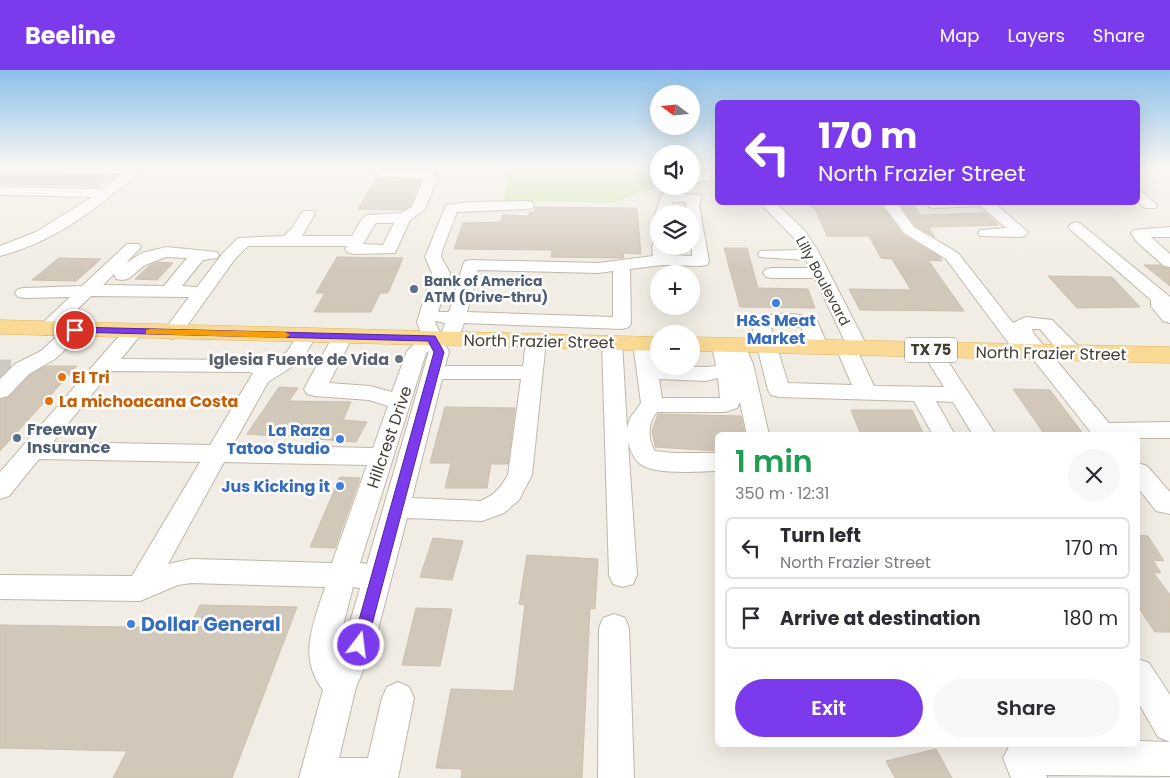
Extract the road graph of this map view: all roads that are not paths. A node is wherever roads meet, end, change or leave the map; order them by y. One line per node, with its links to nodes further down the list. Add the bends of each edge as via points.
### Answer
1 (96, 201): 19 (street, via 19,246)
2 (421, 201): 11 (street, via 418,208)
3 (1145, 201): 8 (street)
4 (762, 205): 12 (street, Lilly Boulevard)
5 (769, 205): 12 (street, Lilly Boulevard)
6 (890, 205): 60 (street, via 910,230 952,256)
7 (988, 205): 15 (street, via 1020,232)
8 (1150, 205)
9 (527, 206): 27 (street, via 451,208)
10 (308, 214): 16 (street)
11 (404, 218): 17 (street, via 372,218); 17 (street, via 389,250 353,249)
12 (782, 218): 25 (street, Lilly Boulevard, via 799,234)
13 (1076, 227): 38 (street)
14 (1170, 232): 28 (street, via 1139,233)
15 (986, 233)
16 (288, 241): 17 (street); 26 (street, via 244,241)
17 (357, 241)
18 (133, 247): 35 (street)
19 (0, 251)
20 (766, 254): 25 (street)
21 (198, 255): 26 (street); 33 (street, via 153,258); 34 (street)
22 (655, 255): 30 (street)
23 (671, 255): 24 (street, via 701,261)
24 (700, 255)
25 (812, 255): 32 (street, Lilly Boulevard)
26 (229, 256): 36 (street)
27 (433, 257): 29 (street); 43 (street, via 441,272)
28 (1170, 262)
29 (471, 265): 30 (street); 43 (street)
30 (621, 266): 51 (street, via 622,323)
31 (772, 272): 32 (street)
32 (821, 273): 40 (street, Lilly Boulevard)
33 (116, 286): 34 (street); 35 (street)
34 (169, 290): 36 (street)
35 (87, 292): 37 (street); 44 (street)
36 (203, 292): 47 (street)
37 (24, 293)
38 (1165, 302): 39 (street, via 1160,306)
39 (1170, 316)
40 (844, 319): 41 (street); 57 (street, Lilly Boulevard)
41 (809, 322): 55 (street, via 769,320 761,326); 56 (street)
42 (0, 327): 44 (main road, North Frazier Street)
43 (441, 328): 48 (main road, North Frazier Street); 50 (main road, North Frazier Street); 66 (street, Hillcrest Drive); 73 (street, Hillcrest Drive, via 417,351)
44 (46, 329): 45 (main road, North Frazier Street)
45 (75, 330): 46 (main road, North Frazier Street); 69 (street, via 48,355 17,369)
46 (133, 332): 47 (main road, North Frazier Street); 63 (street)
47 (172, 332): 49 (main road, North Frazier Street)
48 (551, 334): 51 (main road, North Frazier Street); 68 (street)
49 (307, 335): 50 (main road, North Frazier Street); 64 (street, via 297,354)
50 (343, 336): 73 (street, via 315,389 370,393)
51 (601, 336): 52 (main road, North Frazier Street); 90 (street)
52 (650, 343)
53 (700, 344): 54 (main road, North Frazier Street / TX 75)
54 (729, 345): 55 (main road, North Frazier Street / TX 75); 65 (street); 76 (street, via 743,364)
55 (767, 346): 56 (main road, North Frazier Street / TX 75); 70 (street, via 779,390)
56 (818, 347): 57 (main road, North Frazier Street / TX 75)
57 (852, 348): 59 (main road, North Frazier Street / TX 75); 70 (street, Lilly Boulevard)
58 (650, 350): 67 (street)
59 (931, 350): 60 (main road, North Frazier Street / TX 75); 72 (street)
60 (1032, 352): 61 (main road, North Frazier Street / TX 75); 61 (street, via 1021,328 1023,323 1049,326); 79 (street)
61 (1074, 353): 62 (main road, North Frazier Street / TX 75)
62 (1167, 358)
63 (105, 364): 64 (street, via 249,366); 81 (street)
64 (267, 370): 82 (street)
65 (727, 370): 67 (street, via 706,374); 74 (street, via 731,395 725,405)
66 (434, 372): 68 (street); 88 (street, Hillcrest Drive)
67 (647, 372): 74 (street)
68 (533, 373): 88 (street, via 520,475 506,498 494,508 482,511)
69 (0, 392)
70 (866, 392): 71 (street)
71 (921, 394): 72 (street); 77 (street)
72 (960, 395): 78 (street)
73 (400, 402): 83 (street, Hillcrest Drive)
74 (652, 405): 84 (street, via 643,411 638,429 645,455 660,461)
75 (1170, 430): 80 (street)
76 (757, 432)
77 (942, 432)
78 (983, 432)
79 (1104, 432)
80 (1127, 432)
81 (33, 450): 82 (street); 86 (street)
82 (217, 453): 83 (street); 93 (street)
83 (382, 457): 89 (street, Hillcrest Drive)
84 (715, 462)
85 (1140, 474): 87 (street, via 1166,504)
86 (0, 489)
87 (1170, 504)
88 (397, 507): 91 (street, Hillcrest Drive)
89 (342, 575): 91 (street); 93 (street, via 179,572); 96 (street, Hillcrest Drive, via 323,645 327,670)
90 (623, 575)
91 (378, 576): 96 (street, Hillcrest Drive, via 359,645)
92 (0, 587): 93 (street)
93 (140, 589)
94 (614, 628): 101 (street)
95 (1140, 677): 98 (street)
96 (340, 686): 100 (street, Hillcrest Drive)
97 (398, 698): 100 (street, via 381,776)
98 (1170, 725)
99 (1170, 759): 102 (street, via 1020,758)
100 (317, 776)
101 (616, 778)
102 (1029, 778)

